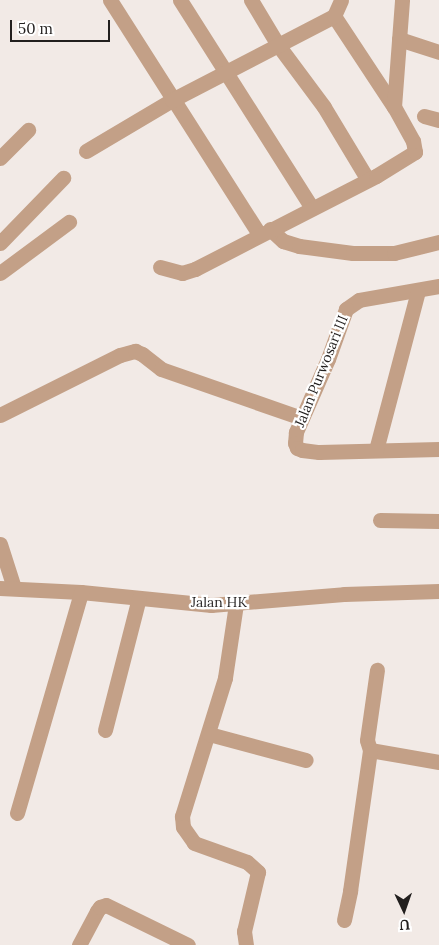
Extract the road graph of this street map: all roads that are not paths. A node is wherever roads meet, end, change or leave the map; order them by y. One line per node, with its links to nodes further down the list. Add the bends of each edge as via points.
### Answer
1 (110, 0): 11 (street)
2 (180, 0): 10 (street)
3 (251, 0): 8 (street)
4 (341, 0): 6 (street)
5 (402, 0): 7 (street)
6 (334, 16): 8 (street); 12 (street)
7 (399, 39): 9 (street); 12 (street)
8 (278, 45): 10 (street); 19 (street, via 324,107)
9 (439, 52)
10 (224, 73): 11 (street); 20 (street)
11 (172, 100): 16 (street); 22 (street)
12 (394, 107): 19 (street, via 413,141 415,152)
13 (424, 116): 14 (street)
14 (439, 120)
15 (28, 130): 17 (street)
16 (86, 151)
17 (0, 158)
18 (63, 178): 24 (street)
19 (368, 180): 20 (street)
20 (312, 208): 22 (street)
21 (69, 222): 26 (street)
22 (265, 232): 23 (street, via 283,242 353,253 394,252); 25 (street, via 195,269 182,273)
23 (439, 242)
24 (0, 243)
25 (160, 267)
26 (0, 273)
27 (439, 286): 28 (street, Jalan Purwosari III)
28 (418, 291): 30 (street, Jalan Purwosari III, via 359,300 346,309); 31 (street)
29 (0, 415): 30 (street, via 120,355 135,351 161,369)
30 (302, 418): 31 (street, Jalan Purwosari III, via 296,432 297,448 319,452)
31 (376, 450): 32 (street, Jalan Purwosari III)
32 (439, 450)
33 (380, 520): 34 (street)
34 (439, 521)
35 (0, 544): 36 (street)
36 (7, 588): 38 (street, Jalan HK)
37 (439, 590): 40 (street, Jalan HK, via 344,594)
38 (81, 592): 39 (street, Jalan HK); 47 (street)
39 (138, 598): 40 (street, Jalan HK, via 211,605); 42 (street)
40 (236, 604): 43 (street, via 225,678)
41 (376, 670): 44 (street, via 367,740)
42 (105, 730)
43 (209, 734): 45 (street); 51 (street, via 188,794 182,816 183,827 194,843 248,862 258,872 244,931)
44 (370, 750): 46 (street); 48 (street)
45 (306, 760)
46 (439, 762)
47 (17, 813)
48 (344, 920)
49 (79, 945): 50 (street, via 97,911 106,905)
50 (188, 945)
51 (246, 945)

